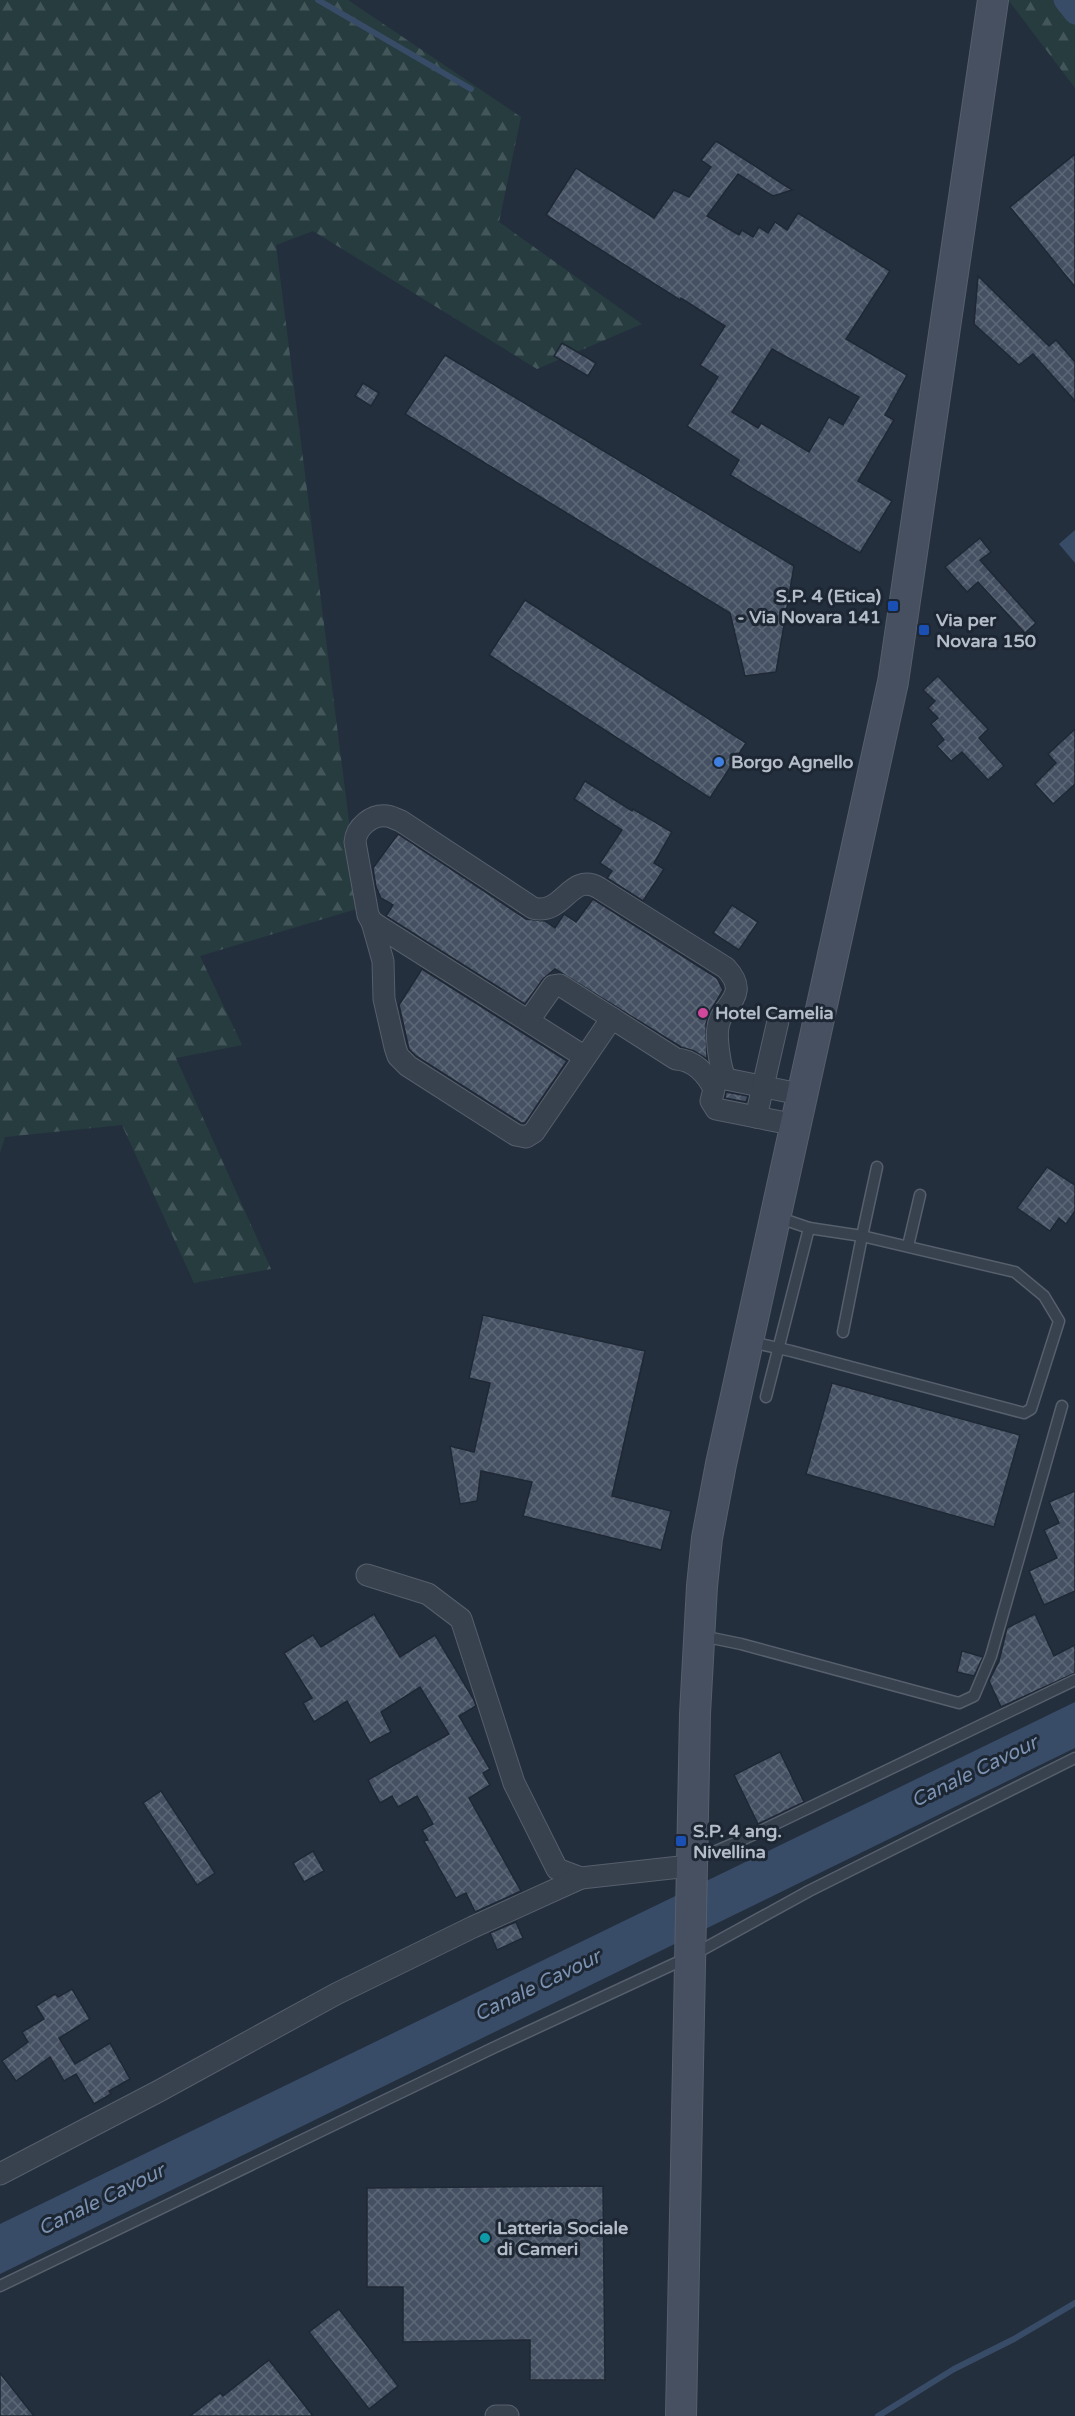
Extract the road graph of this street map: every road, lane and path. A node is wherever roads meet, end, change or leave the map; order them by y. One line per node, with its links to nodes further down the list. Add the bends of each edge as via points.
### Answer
1 (993, 0): 8 (street, via 893,682)
2 (372, 922): 4 (street); 6 (street, via 383,961 384,999 398,1056 516,1136 526,1137 534,1132); 7 (street, via 356,835 362,825 375,818 387,816 401,821 533,908 551,908 576,887 590,883 732,976 737,989 717,1026 721,1072 726,1079)
3 (612, 1017): 4 (street, via 560,985 554,986); 6 (street); 9 (street, via 676,1059 683,1059 707,1074 714,1089 711,1101 716,1109)
4 (530, 1020): 6 (street)
5 (778, 1021): 7 (street)
6 (585, 1057)
7 (764, 1087): 8 (street); 9 (street)
8 (804, 1095): 10 (street)
9 (756, 1117): 10 (street)
10 (796, 1125): 13 (street)
11 (877, 1167): 15 (lane)
12 (920, 1195): 16 (lane)
13 (776, 1217): 14 (lane); 18 (street)
14 (810, 1228): 15 (lane); 19 (lane)
15 (862, 1236): 16 (lane); 17 (lane)
16 (908, 1246): 19 (lane, via 1015,1272 1044,1296 1059,1321 1030,1409 1014,1412)
17 (843, 1332)
18 (748, 1341): 19 (lane); 23 (street, via 707,1538)
19 (779, 1348): 20 (lane)
20 (766, 1398)
21 (1062, 1406): 23 (lane, via 991,1656 974,1696 959,1703)
22 (367, 1575): 27 (street, via 428,1594 461,1619 514,1784 557,1869)
23 (698, 1635): 26 (street)
24 (1075, 1680): 26 (lane, via 742,1840)
25 (1075, 1758): 28 (lane)
26 (692, 1869): 27 (street); 28 (street)
27 (581, 1878): 29 (street, via 336,1994)
28 (690, 1950): 30 (lane); 33 (street)
29 (0, 2174)
30 (0, 2286)
31 (496, 2416): 32 (street)
32 (508, 2416)
33 (681, 2416)

